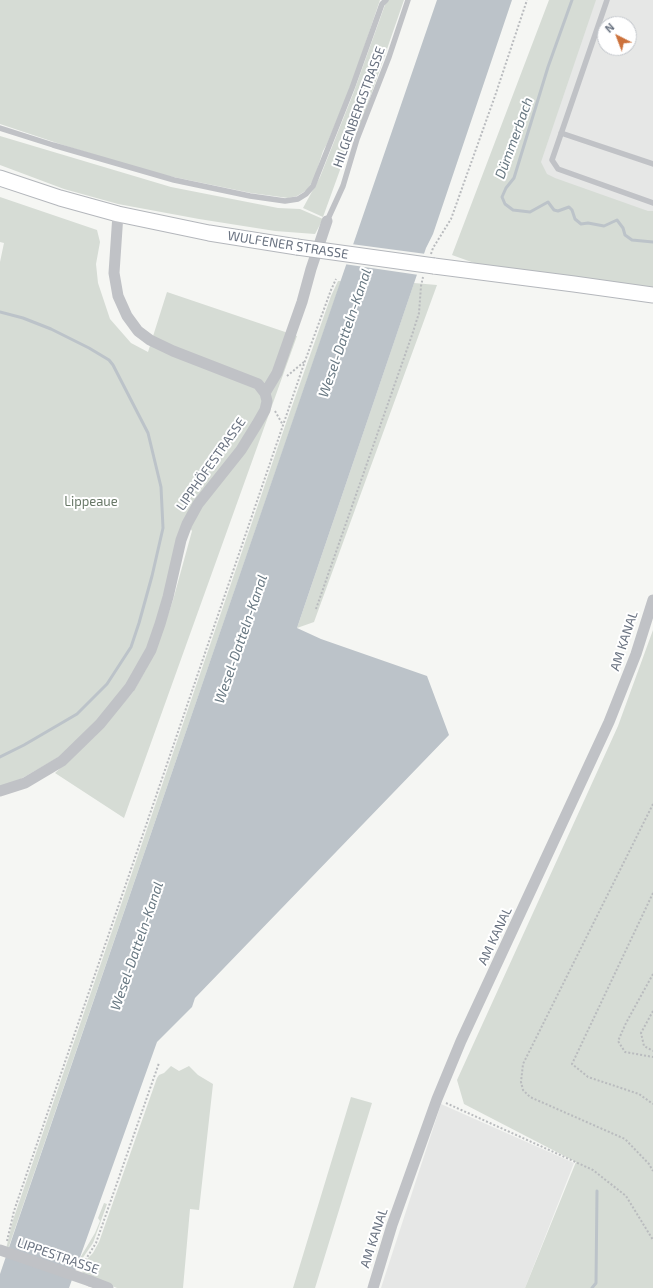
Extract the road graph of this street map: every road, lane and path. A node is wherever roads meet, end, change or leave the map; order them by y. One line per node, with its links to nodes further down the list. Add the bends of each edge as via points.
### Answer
1 (408, 0): 11 (lane, HILGENBERGSTRASSE, via 357,139 343,186)
2 (527, 0): 12 (path, via 451,219 434,248)
3 (607, 0): 6 (lane)
4 (384, 1): 5 (lane, via 320,170 313,186 298,199 285,201 250,196 174,180)
5 (0, 128)
6 (561, 133): 7 (lane); 9 (lane, via 552,160 558,169)
7 (653, 164)
8 (0, 178): 10 (main road, WULFENER STRASSE)
9 (653, 203)
10 (118, 214): 12 (main road, WULFENER STRASSE, bridge, via 209,233); 15 (street, via 114,273 118,296 127,316 138,330 150,340 173,351 258,384)
11 (327, 221): 15 (street, via 277,373)
12 (429, 266): 14 (main road, WULFENER STRASSE); 17 (path, via 421,286 419,313 412,335)
13 (336, 280): 31 (path, via 305,361)
14 (653, 295)
15 (265, 393): 19 (street, LIPPHÖFESTRASSE, via 266,405 257,424 232,462 198,504 187,524 151,650 130,687 100,724 62,760 25,783)
16 (653, 600): 18 (street, AM KANAL)
17 (316, 609)
18 (651, 612): 27 (street, AM KANAL, via 609,722 461,1041)
19 (0, 791)
20 (653, 804): 29 (path, via 524,1064 521,1082 523,1090 530,1098 625,1139)
21 (653, 893): 28 (path, via 572,1064 588,1077 639,1094)
22 (653, 974): 25 (path, via 618,1041 625,1052)
23 (653, 1011): 24 (path, via 641,1033 644,1046)
24 (653, 1051)
25 (653, 1057)
26 (159, 1063): 32 (path, via 96,1243)
27 (437, 1099): 30 (path, via 593,1170 626,1196); 34 (street, AM KANAL, via 392,1225)
28 (653, 1104)
29 (653, 1171)
30 (653, 1240)
31 (3, 1247): 33 (street, LIPPESTRASSE, bridge)
32 (79, 1270)
33 (104, 1287)
34 (373, 1288)

